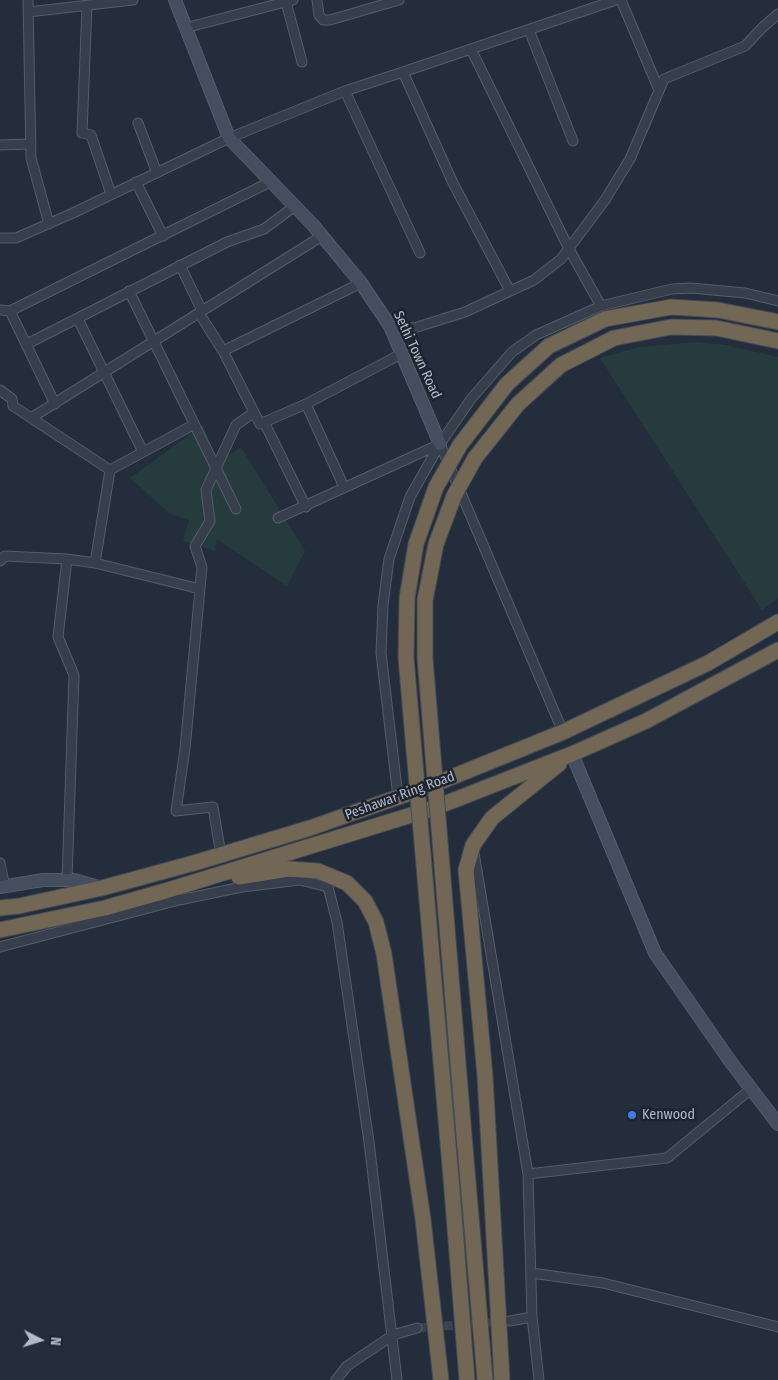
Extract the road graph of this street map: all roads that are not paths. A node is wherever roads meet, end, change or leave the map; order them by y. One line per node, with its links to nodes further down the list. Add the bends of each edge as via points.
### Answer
1 (28, 0): 13 (street)
2 (133, 0): 12 (street)
3 (175, 0): 15 (street, Sethi Town Road)
4 (317, 0): 9 (street, via 323,20)
5 (399, 0): 9 (street)
6 (616, 0): 16 (street)
7 (621, 0): 20 (street)
8 (290, 1): 11 (street); 18 (street)
9 (384, 2)
10 (77, 4): 12 (street); 13 (street)
11 (263, 4): 15 (street)
12 (87, 6): 30 (street, via 82,132 91,135)
13 (28, 12): 25 (street)
14 (778, 14): 20 (street, via 745,46 664,79)
15 (185, 28): 23 (street, Sethi Town Road)
16 (529, 30): 17 (street); 24 (street)
17 (471, 49): 19 (street); 36 (street)
18 (302, 62)
19 (403, 72): 21 (street); 41 (street, via 453,182)
20 (660, 90): 36 (street, via 630,159)
21 (345, 91): 23 (street); 37 (street)
22 (138, 123): 27 (street)
23 (229, 138): 27 (street); 29 (street, Sethi Town Road)
24 (573, 140)
25 (31, 144): 26 (street); 32 (street, via 31,158)
26 (0, 145)
27 (157, 172): 28 (street)
28 (136, 182): 30 (street); 33 (street)
29 (272, 182): 31 (street, Sethi Town Road); 33 (street)
30 (112, 194): 32 (street)
31 (295, 206): 34 (street, Sethi Town Road); 38 (street, via 264,229 227,242)
32 (49, 224): 35 (street, via 16,238)
33 (163, 236): 45 (street)
34 (322, 236): 39 (street, Sethi Town Road); 46 (street)
35 (0, 238)
36 (570, 249): 41 (street, via 534,280); 43 (street)
37 (420, 253)
38 (180, 266): 40 (street); 46 (street)
39 (361, 283): 49 (street, Sethi Town Road); 53 (street)
40 (129, 291): 47 (street); 51 (street)
41 (510, 291): 49 (street, via 465,312 414,328)
42 (778, 301): 43 (street, via 745,293 691,288 672,289)
43 (601, 306): 63 (street, via 536,335 512,352 471,399)
44 (0, 310): 45 (street)
45 (10, 311): 52 (street)
46 (201, 312): 51 (street); 53 (street)
47 (78, 319): 52 (street); 55 (street)
48 (778, 322): 104 (highway, bridge, via 718,310 671,307 605,319 549,346 508,384 460,445 436,487 416,544 407,598 406,658)
49 (390, 326): 54 (street, Sethi Town Road)
50 (778, 341): 105 (highway, bridge, via 716,328 671,326 614,338 561,365 518,404 475,458 454,496 436,544 425,600 425,658)
51 (154, 342): 55 (street); 62 (street)
52 (27, 344): 57 (street)
53 (223, 351): 59 (street)
54 (403, 353): 58 (street); 63 (street, Sethi Town Road)
55 (105, 373): 57 (street); 64 (street)
56 (0, 390): 60 (street, via 12,399 13,406)
57 (55, 404): 60 (street)
58 (306, 404): 61 (street); 67 (street)
59 (253, 413): 61 (street, via 260,424); 66 (street, via 236,425)
60 (31, 418): 65 (street)
61 (264, 422): 68 (street)
62 (193, 425): 64 (street); 66 (street)
63 (440, 444): 67 (street); 77 (street, Sethi Town Road); 79 (street, via 410,496 398,525 389,559 383,605 381,653)
64 (143, 452): 65 (street)
65 (110, 470): 73 (street)
66 (216, 470): 69 (street); 74 (street, via 206,490 210,521 194,546 202,568)
67 (344, 487): 68 (street)
68 (306, 506): 70 (street)
69 (236, 509)
70 (278, 518)
71 (67, 559): 72 (street, via 5,556); 73 (street); 83 (street, via 58,637 74,675)
72 (0, 561)
73 (95, 563): 74 (street)
74 (200, 589): 81 (street, via 176,811 213,807)
75 (778, 622): 77 (highway, Peshawar Ring Road, via 708,664)
76 (778, 650): 78 (highway, Peshawar Ring Road, via 646,722)
77 (563, 732): 79 (highway, Peshawar Ring Road)
78 (572, 754): 80 (highway, via 492,818); 84 (highway, Peshawar Ring Road, via 434,808); 92 (street, via 655,953)
79 (398, 797): 81 (highway, Peshawar Ring Road)
80 (473, 845): 94 (street); 106 (highway, via 466,870 485,1076)
81 (221, 855): 86 (highway, Peshawar Ring Road)
82 (0, 863): 85 (street)
83 (67, 880): 85 (street, via 43,880); 86 (street)
84 (200, 881): 87 (highway, Peshawar Ring Road); 103 (highway, via 288,869 318,871 347,883 366,901 376,922 384,954 423,1220)
85 (3, 887)
86 (102, 888): 89 (highway, Peshawar Ring Road)
87 (165, 891): 88 (street); 90 (highway, Peshawar Ring Road, via 105,908)
88 (179, 900): 91 (street); 100 (street, via 242,887 300,880 328,887 337,922 370,1142)
89 (0, 908)
90 (0, 930)
91 (0, 946)
92 (752, 1089): 93 (street); 94 (street, via 667,1158)
93 (778, 1124)
94 (528, 1174): 95 (street)
95 (531, 1273): 96 (street); 98 (street, via 602,1283)
96 (532, 1317): 97 (street); 107 (street)
97 (510, 1322)
98 (778, 1327)
99 (417, 1328): 100 (street)
100 (393, 1334): 101 (street, via 347,1366); 102 (street)
101 (336, 1380)
102 (397, 1380)
103 (441, 1380)
104 (467, 1380)
105 (485, 1380)
106 (502, 1380)
107 (539, 1380)

